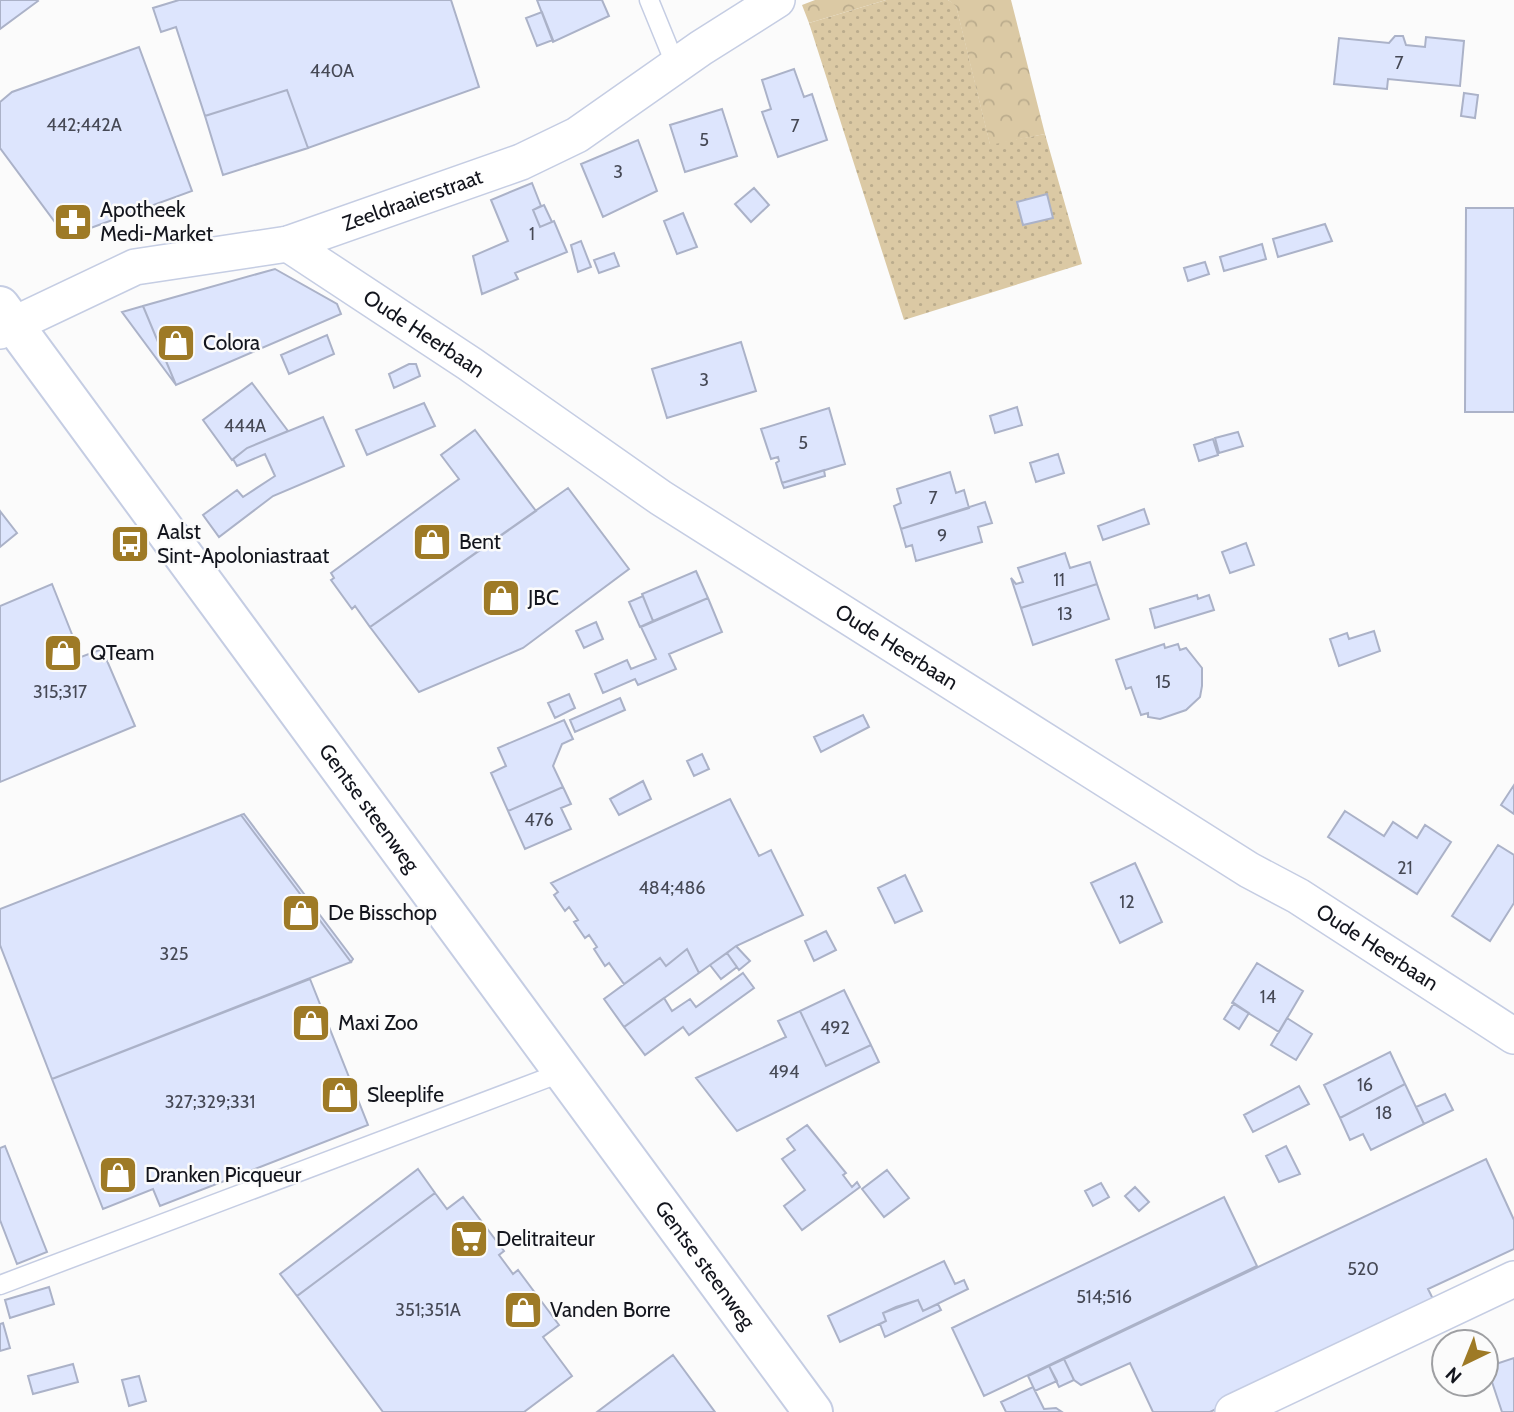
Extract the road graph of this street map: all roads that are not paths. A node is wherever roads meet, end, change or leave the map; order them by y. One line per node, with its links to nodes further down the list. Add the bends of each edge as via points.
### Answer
1 (649, 0): 3 (lane)
2 (777, 0): 3 (street, Zeeldraaierstraat)
3 (676, 66): 4 (street, Zeeldraaierstraat, via 577,135 521,162)
4 (288, 244): 5 (street, Zeeldraaierstraat, via 135,267); 6 (street, Oude Heerbaan, via 661,498)
5 (4, 320): 7 (main road, Gentse steenweg)
6 (1514, 1036)
7 (563, 1072): 9 (lane); 10 (main road, Gentse steenweg)
8 (1514, 1279): 11 (street)
9 (0, 1285)
10 (813, 1412)
11 (1233, 1412)

